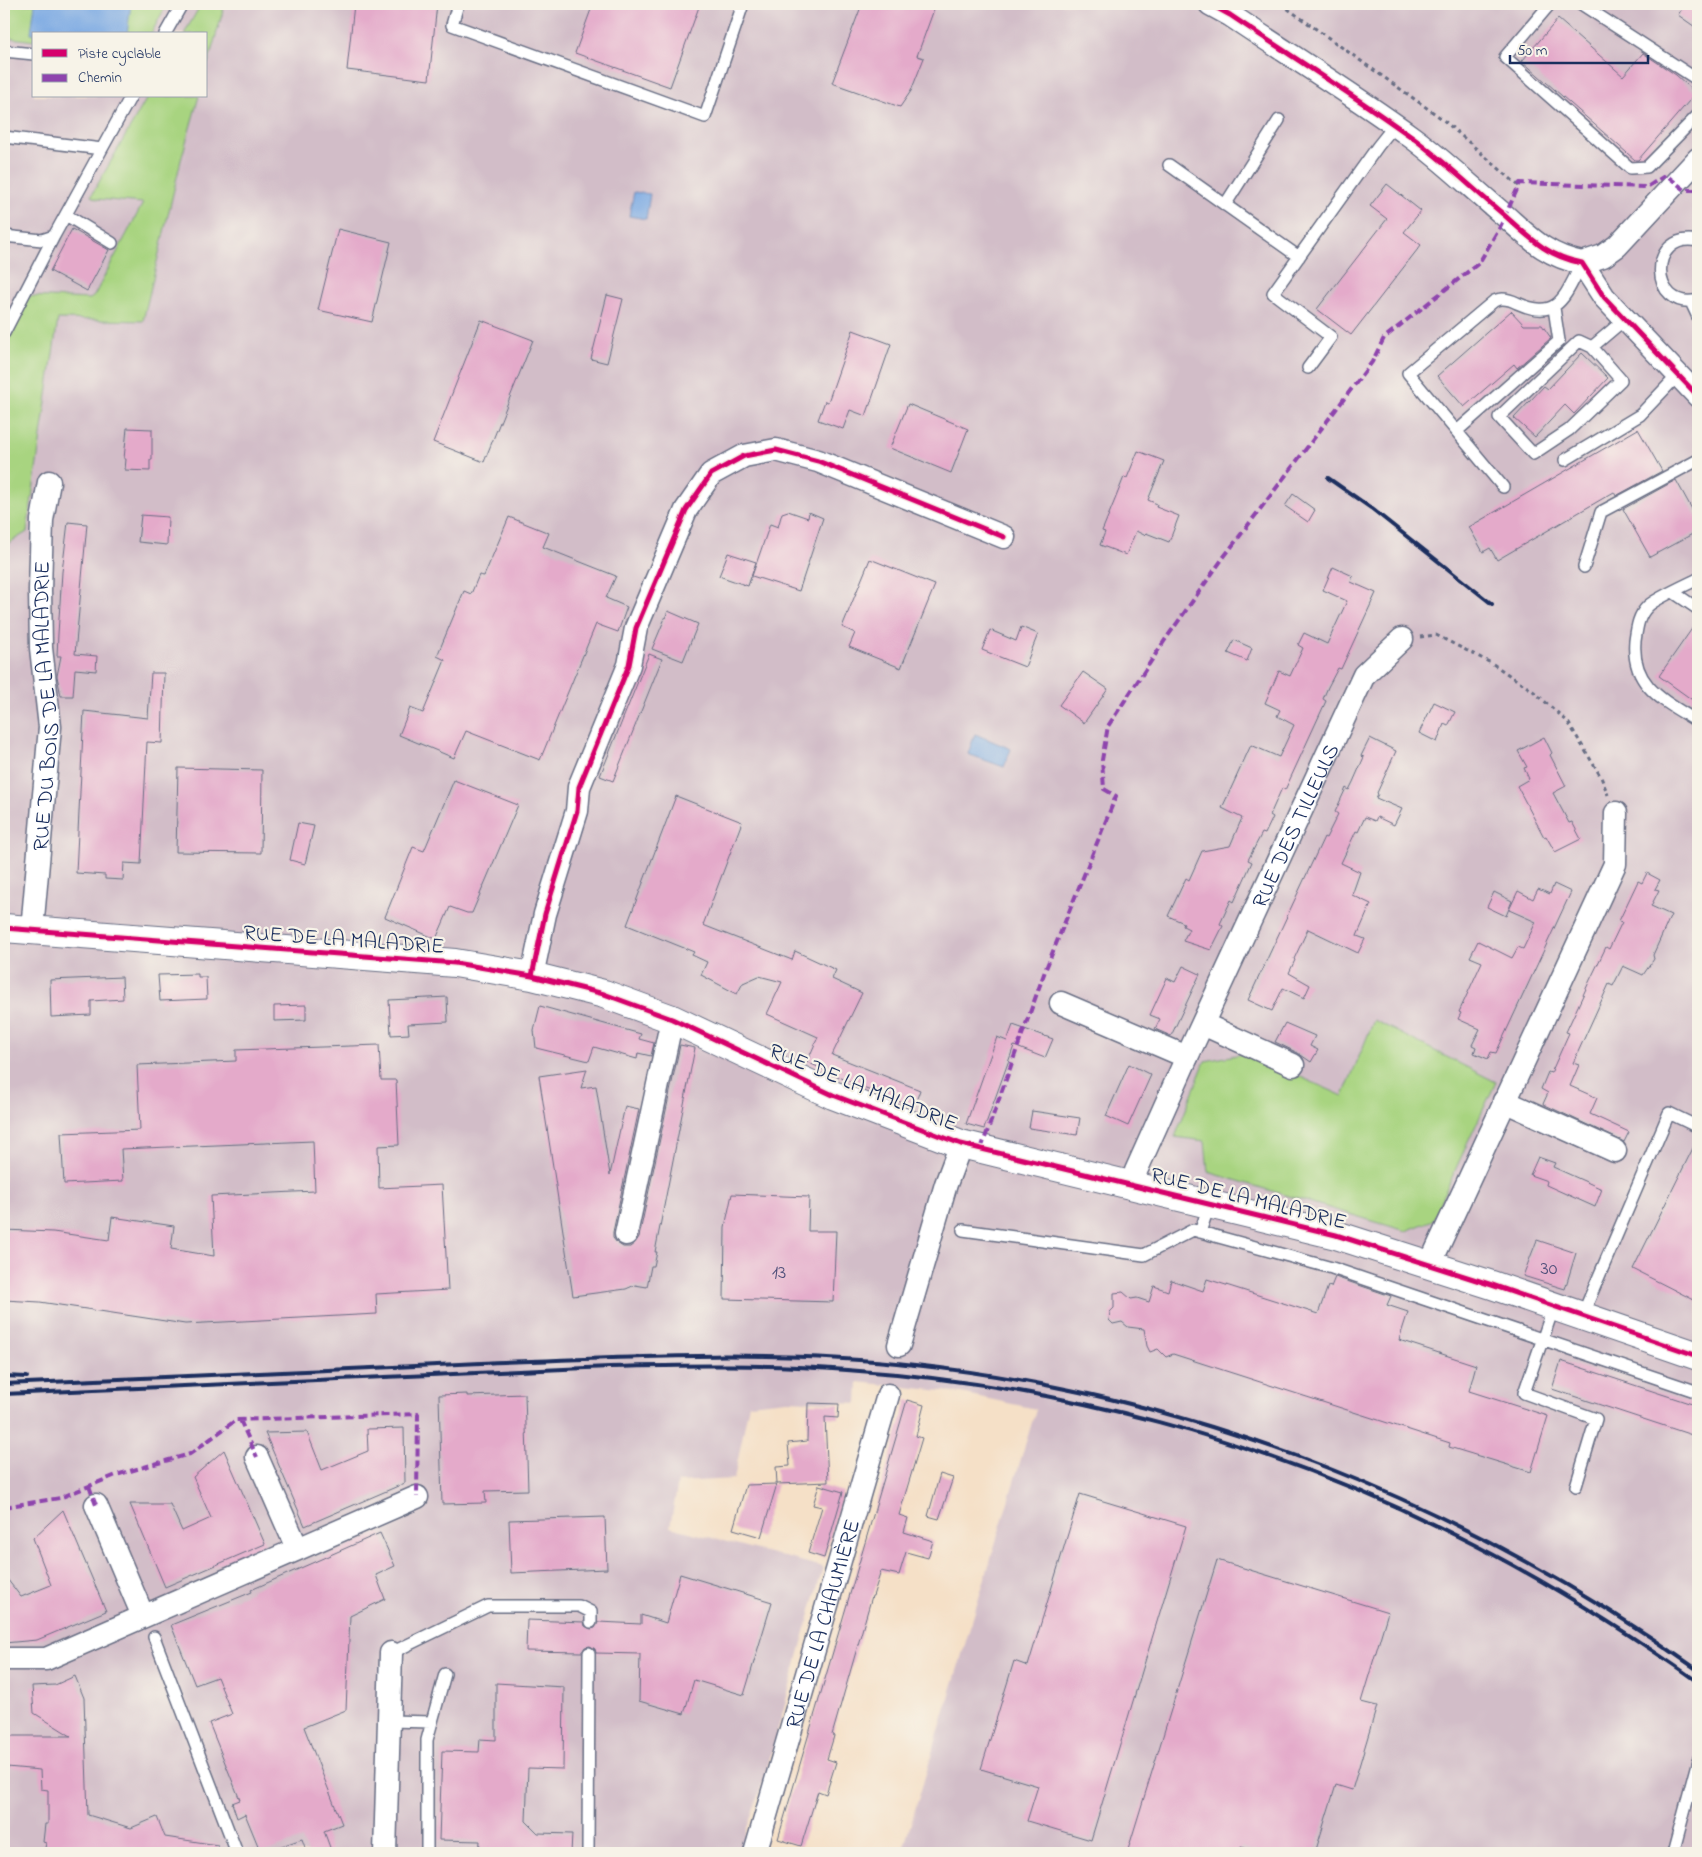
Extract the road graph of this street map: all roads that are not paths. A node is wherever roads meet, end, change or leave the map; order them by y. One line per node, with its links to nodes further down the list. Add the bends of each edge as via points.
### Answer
1 (182, 4): 7 (lane)
2 (458, 4): 3 (lane, via 452,24 705,117)
3 (743, 4)
4 (1210, 4): 14 (street)
5 (1550, 4): 12 (lane, via 1505,56 1630,168 1647,167)
6 (1581, 4): 10 (lane)
7 (167, 32)
8 (4, 51): 9 (lane)
9 (32, 54)
10 (1698, 80)
11 (130, 98): 16 (lane)
12 (1698, 115)
13 (1279, 120): 19 (lane)
14 (1394, 126): 25 (lane); 26 (street, via 1414,139 1529,239 1567,260)
15 (4, 137): 16 (lane)
16 (102, 149): 20 (lane)
17 (1698, 159): 26 (street, via 1617,246 1603,256)
18 (1169, 165): 19 (lane)
19 (1225, 205): 25 (lane)
20 (66, 215): 22 (lane); 24 (lane)
21 (4, 236): 22 (lane, via 42,240)
22 (54, 236): 31 (lane)
23 (1698, 241): 27 (lane, via 1690,239 1676,243 1660,264 1660,278 1666,290 1678,299)
24 (112, 243)
25 (1299, 256): 33 (lane, via 1273,293 1331,337)
26 (1582, 263): 28 (lane, via 1564,297); 30 (street, via 1604,297)
27 (1695, 301): 29 (lane)
28 (1554, 308): 36 (lane, via 1559,341); 36 (lane, via 1532,309 1500,298 1408,372)
29 (1698, 317)
30 (1625, 319): 32 (lane); 34 (street)
31 (4, 333)
32 (1592, 347): 32 (lane, via 1621,380 1569,430 1533,454 1499,417 1580,342)
33 (1308, 368)
34 (1678, 375): 35 (street); 37 (lane, via 1640,415)
35 (1698, 396)
36 (1456, 431): 40 (lane)
37 (1565, 460)
38 (1698, 460): 42 (lane, via 1601,512)
39 (49, 482): 50 (street, RUE DU BOIS DE LA MALADRIE, via 42,520 40,610 50,727)
40 (1503, 487)
41 (1004, 537): 51 (street, via 818,461 776,450 744,456 711,474 686,510 643,610 629,665 579,787 578,811 545,914)
42 (1584, 567)
43 (1698, 579): 44 (lane)
44 (1673, 592): 45 (lane); 47 (lane, via 1649,605 1637,622 1635,650 1640,675 1652,692)
45 (1698, 609)
46 (1402, 639): 54 (street, RUE DES TILLEULS, via 1364,675)
47 (1698, 722)
48 (1616, 813): 57 (street, via 1615,864)
49 (4, 928): 50 (street, RUE DE LA MALADRIE)
50 (32, 930): 51 (street, RUE DE LA MALADRIE, via 455,964)
51 (532, 976): 53 (street, RUE DE LA MALADRIE, via 604,994)
52 (1061, 1003): 55 (street)
53 (672, 1019): 59 (street, RUE DE LA MALADRIE, via 833,1095); 65 (street)
54 (1203, 1024): 55 (street, RUE DES TILLEULS); 56 (street)
55 (1187, 1057): 61 (street, RUE DES TILLEULS)
56 (1293, 1065)
57 (1504, 1101): 60 (street); 66 (street)
58 (1698, 1127): 68 (lane, via 1669,1113)
59 (961, 1144): 61 (street, RUE DE LA MALADRIE); 70 (street, via 946,1184)
60 (1615, 1151)
61 (1132, 1184): 62 (street, RUE DE LA MALADRIE)
62 (1210, 1203): 64 (lane); 66 (street, RUE DE LA MALADRIE, via 1336,1235)
63 (963, 1230): 64 (lane, via 1144,1255 1194,1230)
64 (1200, 1232): 69 (lane, via 1332,1268)
65 (626, 1234)
66 (1430, 1264): 67 (street, RUE DE LA MALADRIE)
67 (1554, 1306): 68 (street, RUE DE LA MALADRIE); 69 (lane)
68 (1582, 1316): 71 (street, RUE DE LA MALADRIE)
69 (1542, 1339): 72 (lane); 75 (lane, via 1524,1393 1596,1418)
70 (899, 1345)
71 (1698, 1356)
72 (1698, 1392)
73 (888, 1395): 93 (street, RUE DE LA CHAUMIÈRE)
74 (257, 1457): 78 (street)
75 (1576, 1486)
76 (417, 1497): 78 (street)
77 (96, 1505): 79 (street)
78 (297, 1548): 79 (street)
79 (143, 1616): 84 (street, via 46,1659)
80 (591, 1622): 82 (lane, via 591,1612 578,1606 488,1606)
81 (154, 1637): 89 (lane)
82 (391, 1653): 86 (street)
83 (589, 1653): 92 (lane)
84 (4, 1660)
85 (445, 1674): 87 (lane)
86 (389, 1721): 87 (lane); 90 (street)
87 (432, 1722): 91 (lane, via 427,1740)
88 (1698, 1760): 94 (lane)
89 (237, 1853)
90 (385, 1853)
91 (427, 1853)
92 (588, 1853)
93 (755, 1853)
94 (1673, 1853)

